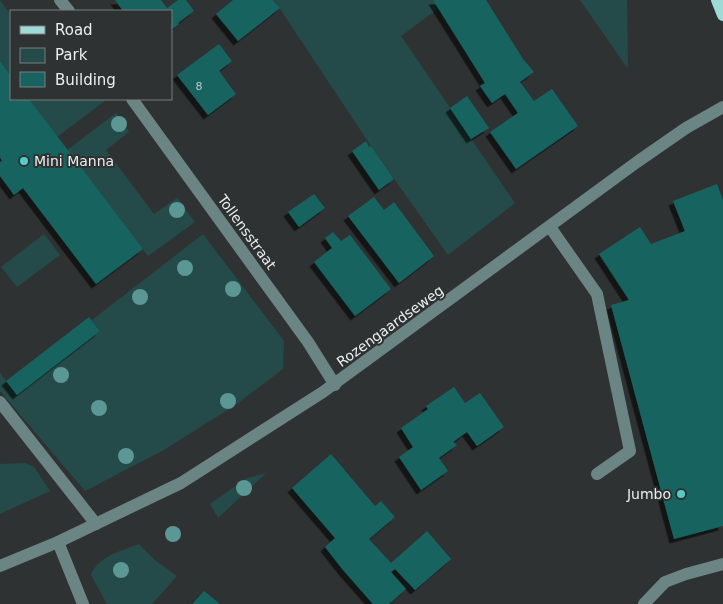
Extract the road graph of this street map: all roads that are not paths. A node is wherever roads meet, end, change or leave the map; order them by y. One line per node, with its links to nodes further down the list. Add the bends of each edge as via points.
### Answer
1 (717, 0): 2 (main road)
2 (723, 15)
3 (133, 100): 6 (street, Tollensstraat)
4 (723, 107): 5 (street, Rozengaardseweg, via 686,128)
5 (550, 227): 6 (street, Rozengaardseweg); 8 (street, via 597,294 630,451)
6 (336, 385): 9 (street, Rozengaardseweg, via 181,483)
7 (0, 402): 9 (street)
8 (597, 474)
9 (96, 524): 10 (street, Rozengaardseweg)
10 (58, 542): 12 (street, Rozengaardseweg); 13 (street)
11 (723, 564): 14 (street, via 665,582)
12 (0, 566)
13 (83, 604)
14 (644, 604)

